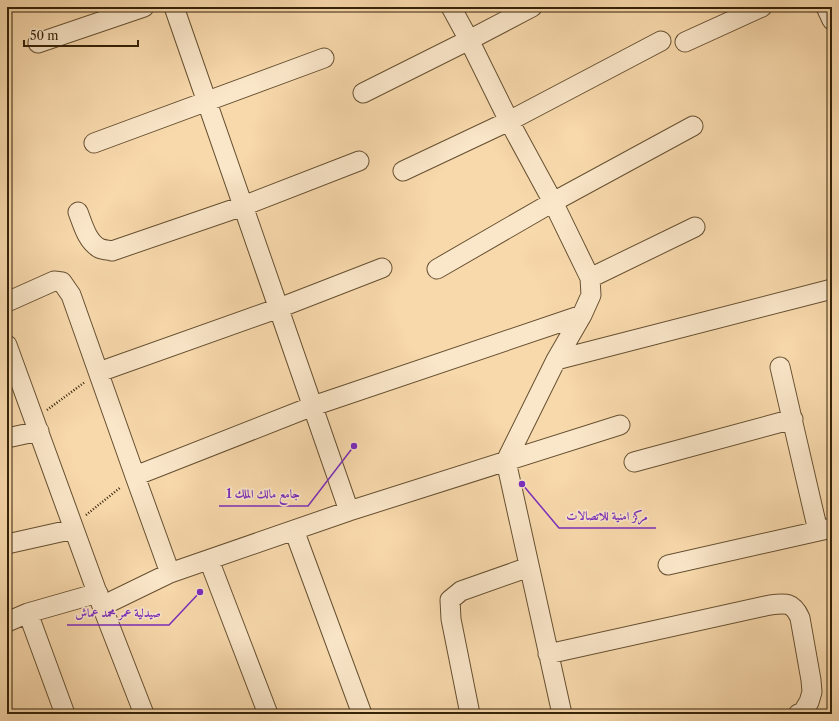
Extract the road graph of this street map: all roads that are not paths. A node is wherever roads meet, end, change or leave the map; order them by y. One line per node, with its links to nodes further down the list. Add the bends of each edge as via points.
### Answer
1 (144, 7): 11 (street)
2 (174, 7): 14 (street)
3 (451, 7): 8 (street)
4 (532, 7): 8 (street)
5 (762, 7): 10 (street)
6 (826, 7): 7 (street)
7 (832, 20)
8 (469, 40): 13 (street); 15 (street)
9 (661, 41): 15 (street)
10 (685, 42)
11 (38, 43)
12 (324, 58): 14 (street)
13 (363, 93)
14 (207, 102): 17 (street); 21 (street)
15 (508, 121): 19 (street); 20 (street)
16 (694, 126): 20 (street)
17 (94, 142)
18 (359, 161): 21 (street)
19 (403, 171)
20 (553, 202): 25 (street); 26 (street)
21 (243, 206): 22 (street, via 112,251 100,249 91,241); 29 (street)
22 (78, 212)
23 (695, 227): 26 (street)
24 (382, 268): 29 (street)
25 (437, 269)
26 (590, 278): 30 (street, via 591,295)
27 (832, 289): 32 (street)
28 (7, 302): 34 (street, via 54,281 62,282 71,295)
29 (279, 308): 34 (street); 35 (street)
30 (582, 315): 32 (street); 35 (street)
31 (7, 345): 37 (street)
32 (556, 360): 40 (street)
33 (780, 367): 36 (street)
34 (99, 372): 42 (street)
35 (313, 406): 42 (street); 43 (street)
36 (792, 419): 41 (street); 45 (street)
37 (36, 425): 39 (street); 44 (street)
38 (620, 425): 40 (street)
39 (7, 438)
40 (506, 461): 43 (street); 50 (street)
41 (634, 462)
42 (135, 476): 51 (street)
43 (350, 511): 46 (street)
44 (73, 527): 47 (street); 52 (street)
45 (825, 529): 49 (street)
46 (294, 530): 48 (street); 59 (street)
47 (7, 544)
48 (209, 560): 51 (street); 58 (street)
49 (668, 565)
50 (529, 567): 55 (street); 60 (street, via 461,591 450,600 451,619)
51 (170, 573): 52 (street)
52 (100, 599): 53 (street); 57 (street)
53 (28, 613): 54 (street); 56 (street)
54 (7, 622)
55 (548, 654): 61 (street); 62 (street, via 781,603 792,606 800,618 811,680 810,702 803,712)
56 (65, 714)
57 (144, 714)
58 (268, 714)
59 (362, 714)
60 (470, 714)
61 (562, 714)
62 (798, 714)

